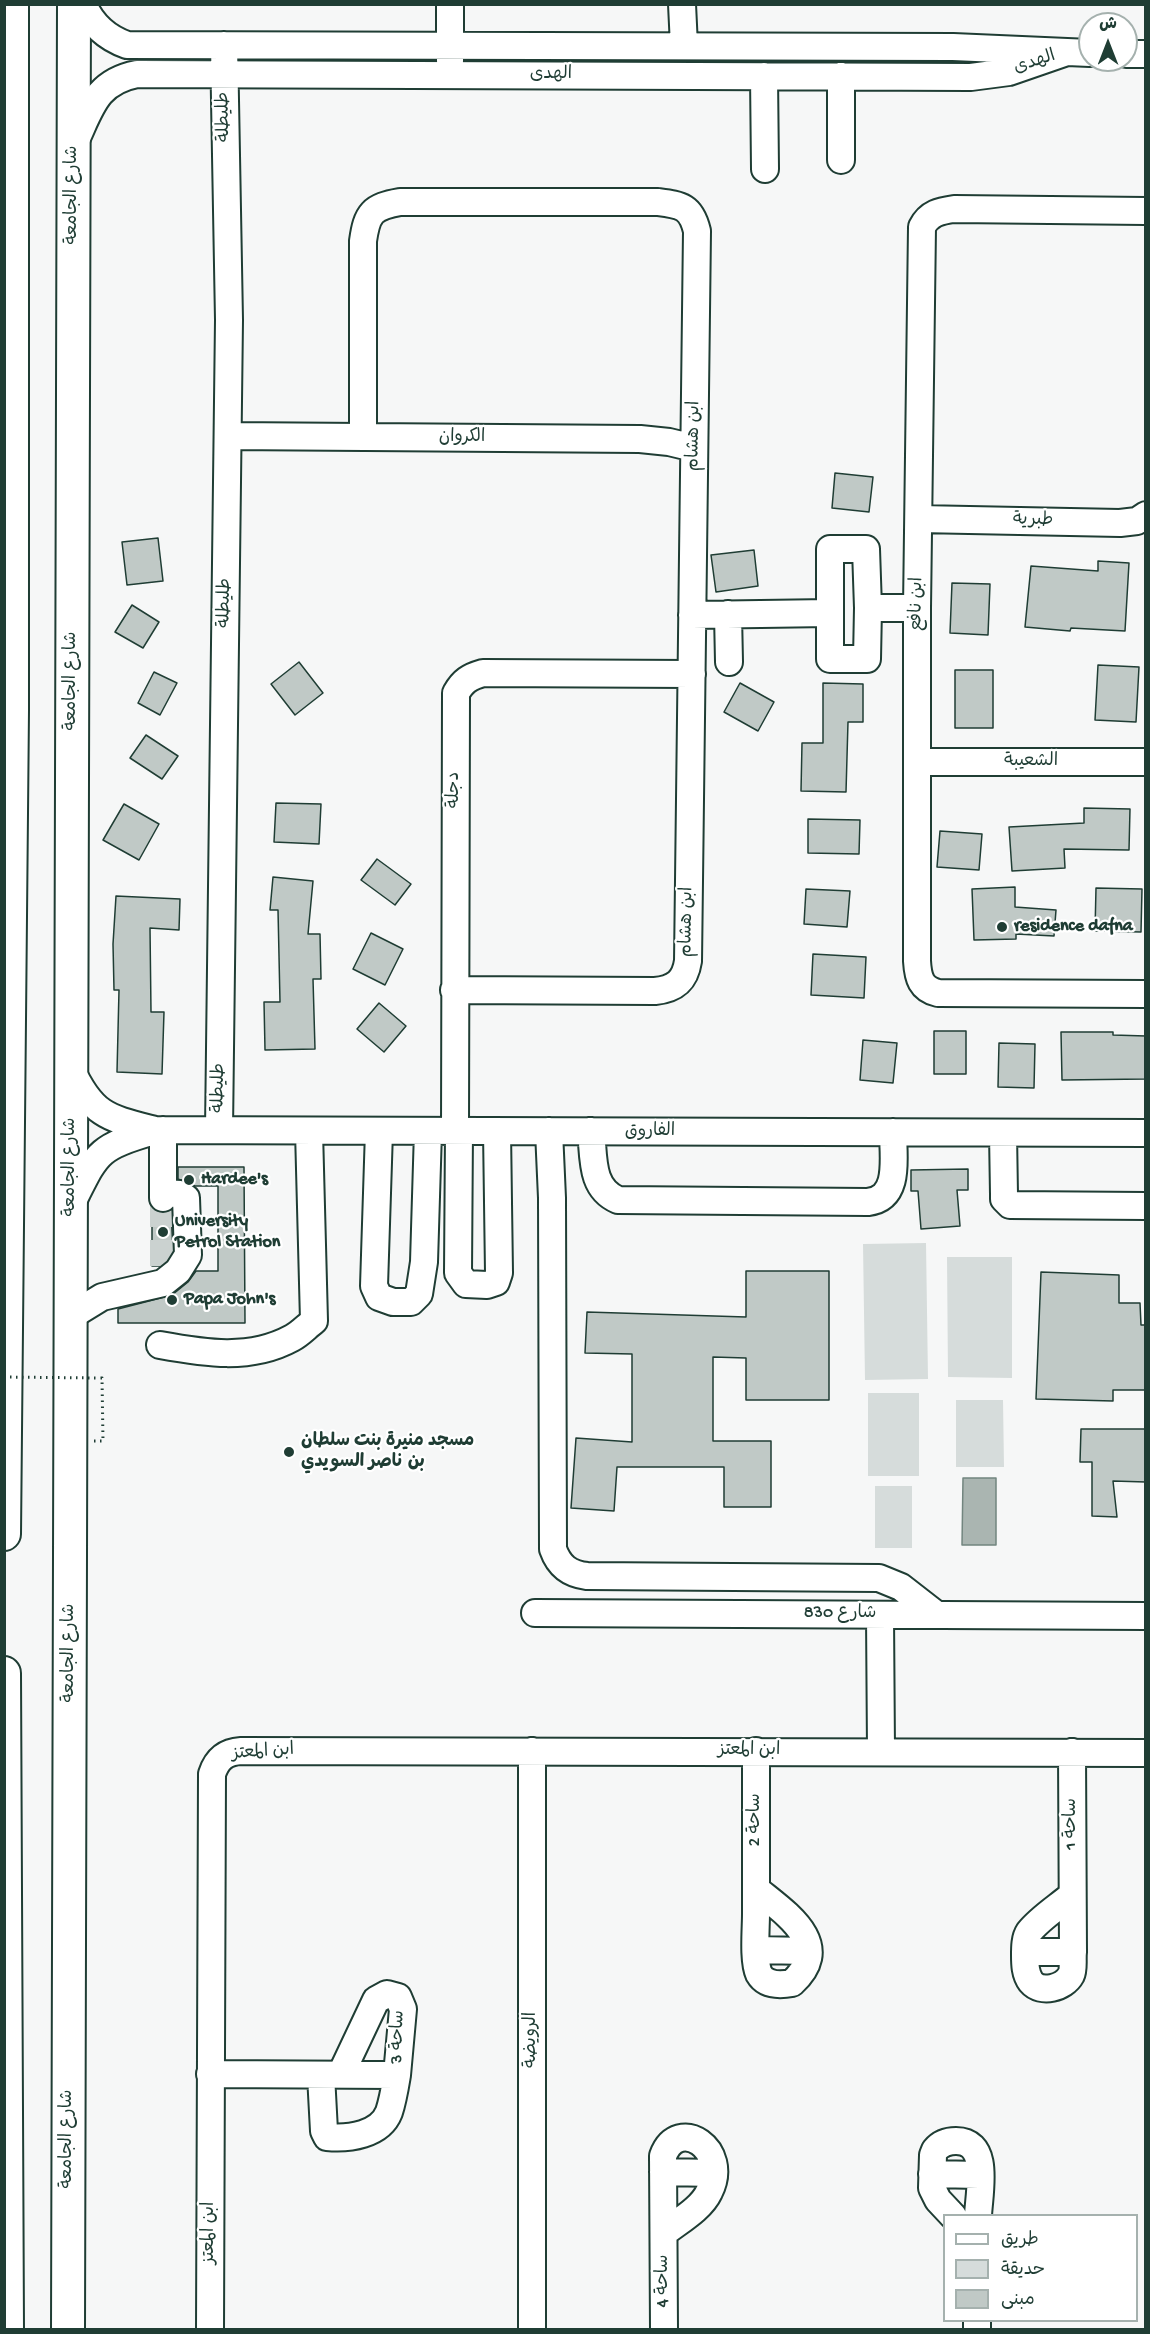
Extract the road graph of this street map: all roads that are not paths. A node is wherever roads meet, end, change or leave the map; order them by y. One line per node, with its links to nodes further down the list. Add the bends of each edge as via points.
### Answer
1 (12, 4): 24 (main road)
2 (74, 4): 17 (main road, شارع الجامعة)
3 (83, 4): 6 (street, الهدى, via 103,33 127,45)
4 (450, 4): 7 (street)
5 (682, 4): 8 (street)
6 (224, 45): 7 (street, الهدى); 12 (street, طليطلة)
7 (450, 45): 8 (street, الهدى); 13 (street)
8 (684, 46): 9 (street, الهدى)
9 (910, 47): 10 (street, الهدى); 16 (street)
10 (1064, 53): 11 (street, الهدى); 16 (street, الهدى, via 1028,67 990,75)
11 (1078, 54)
12 (225, 75): 13 (street, الهدى); 17 (street, الهدى, via 137,74 114,81 96,98); 21 (street, طليطلة)
13 (450, 75): 14 (street, الهدى)
14 (764, 76): 15 (street, الهدى); 19 (street)
15 (841, 76): 16 (street, الهدى); 18 (street)
16 (910, 77)
17 (73, 146): 41 (main road, شارع الجامعة)
18 (841, 160)
19 (765, 168)
20 (1146, 211): 27 (street, ابن نافع, via 954,209 927,218 921,239)
21 (228, 436): 22 (street, الكروان); 43 (street, طليطلة)
22 (363, 437): 23 (street, الكروان, via 640,439); 23 (street, ابن هشام, via 363,241 372,212 382,205 400,202 658,202 686,208 697,231)
23 (694, 448): 32 (street, ابن هشام)
24 (12, 450): 25 (street); 36 (main road)
25 (4, 501)
26 (1146, 515): 27 (street, طبرية, via 1137,521 1120,523)
27 (919, 519): 29 (street, ابن نافع)
28 (868, 608): 29 (street); 30 (street, via 866,660 830,659); 30 (street, via 866,549 831,548)
29 (917, 608): 37 (street, ابن نافع)
30 (829, 613): 31 (street)
31 (728, 614): 32 (street); 33 (street)
32 (692, 615): 34 (street, ابن هشام)
33 (729, 662)
34 (692, 674): 39 (street, ابن هشام, via 688,962 682,980 655,991); 39 (street, دجلة, via 483,673 462,683 455,705)
35 (4, 678): 36 (street)
36 (12, 710): 58 (main road)
37 (917, 762): 38 (street, الشعيبة); 40 (street, ابن نافع, via 916,961 926,989 957,994)
38 (1146, 762)
39 (454, 990): 47 (street, دجلة)
40 (1146, 994)
41 (71, 1069): 42 (street, الفاروق, via 81,1090 98,1110 115,1120); 54 (main road, شارع الجامعة)
42 (159, 1130): 43 (street, الفاروق); 54 (street, الفاروق, via 123,1140 98,1155); 56 (street, via 163,1196 180,1194 186,1198 188,1255 178,1271 102,1297)
43 (219, 1130): 44 (street, الفاروق)
44 (309, 1131): 45 (street, الفاروق); 57 (street, via 314,1321 292,1338 243,1353 210,1354)
45 (379, 1131): 46 (street, الفاروق); 46 (street, via 374,1286 379,1297 393,1302 411,1302 419,1294 424,1262)
46 (428, 1131): 47 (street, الفاروق)
47 (457, 1131): 48 (street, الفاروق); 48 (street, دجلة, via 458,1273 466,1284 488,1285 496,1282 499,1273)
48 (497, 1131): 49 (street, الفاروق)
49 (549, 1131): 50 (street, الفاروق); 62 (street, via 553,1549 561,1566 587,1576 879,1578 901,1587)
50 (591, 1131): 51 (street, الفاروق); 51 (street, via 596,1179 604,1192 618,1200 844,1202 876,1201 889,1191)
51 (893, 1132): 52 (street, الفاروق)
52 (1003, 1132): 53 (street, الفاروق); 55 (street, via 1004,1199 1010,1205)
53 (1146, 1133)
54 (70, 1206): 56 (main road, شارع الجامعة)
55 (1146, 1206)
56 (71, 1316): 86 (main road, شارع الجامعة)
57 (160, 1345)
58 (5, 1504): 59 (main road)
59 (4, 1534)
60 (535, 1613): 61 (street, شارع 830)
61 (880, 1615): 62 (street, شارع 830); 68 (street)
62 (937, 1615): 63 (street, شارع 830)
63 (1146, 1616)
64 (4, 1673): 65 (main road)
65 (5, 1705): 85 (main road)
66 (532, 1751): 67 (street, ابن المعتز); 77 (street, ابن المعتز, via 242,1751 232,1752 215,1763); 88 (street, الرويضة)
67 (756, 1751): 68 (street, ابن المعتز); 71 (street, ساحة 2)
68 (881, 1751): 69 (street, ابن المعتز)
69 (1071, 1752): 70 (street, ابن المعتز); 72 (street, ساحة 1)
70 (1146, 1753)
71 (756, 1889): 73 (street, ساحة 2); 74 (street, via 803,1931)
72 (1072, 1895): 75 (street, via 1028,1933); 76 (street, ساحة 1)
73 (756, 1950): 74 (street); 74 (street, ساحة 2, via 759,1974 770,1983 781,1984 798,1978)
74 (808, 1952)
75 (1025, 1952): 76 (street); 76 (street, ساحة 1, via 1026,1973 1032,1983 1047,1989 1066,1982 1072,1973)
76 (1073, 1952)
77 (210, 2074): 78 (street, ساحة 3); 87 (street, ابن المعتز)
78 (331, 2074): 79 (street, ساحة 3); 79 (street, ساحة 3, via 324,2132 327,2137 336,2138 378,2128 389,2112); 79 (street, ساحة 3, via 376,2000 387,1994 398,1997 403,2009)
79 (397, 2074)
80 (663, 2172): 81 (street); 81 (street, ساحة 4, via 666,2148 680,2138 703,2142 709,2149); 84 (street, ساحة 4)
81 (713, 2173): 84 (street, ساحة 4, via 710,2191 701,2203)
82 (951, 2214): 83 (street, via 934,2195 932,2174 935,2150 946,2142 956,2141 974,2148 979,2158)
83 (978, 2214)
84 (664, 2233): 89 (street, ساحة 4)
85 (8, 2330)
86 (68, 2330)
87 (210, 2330)
88 (532, 2330)
89 (664, 2330)

